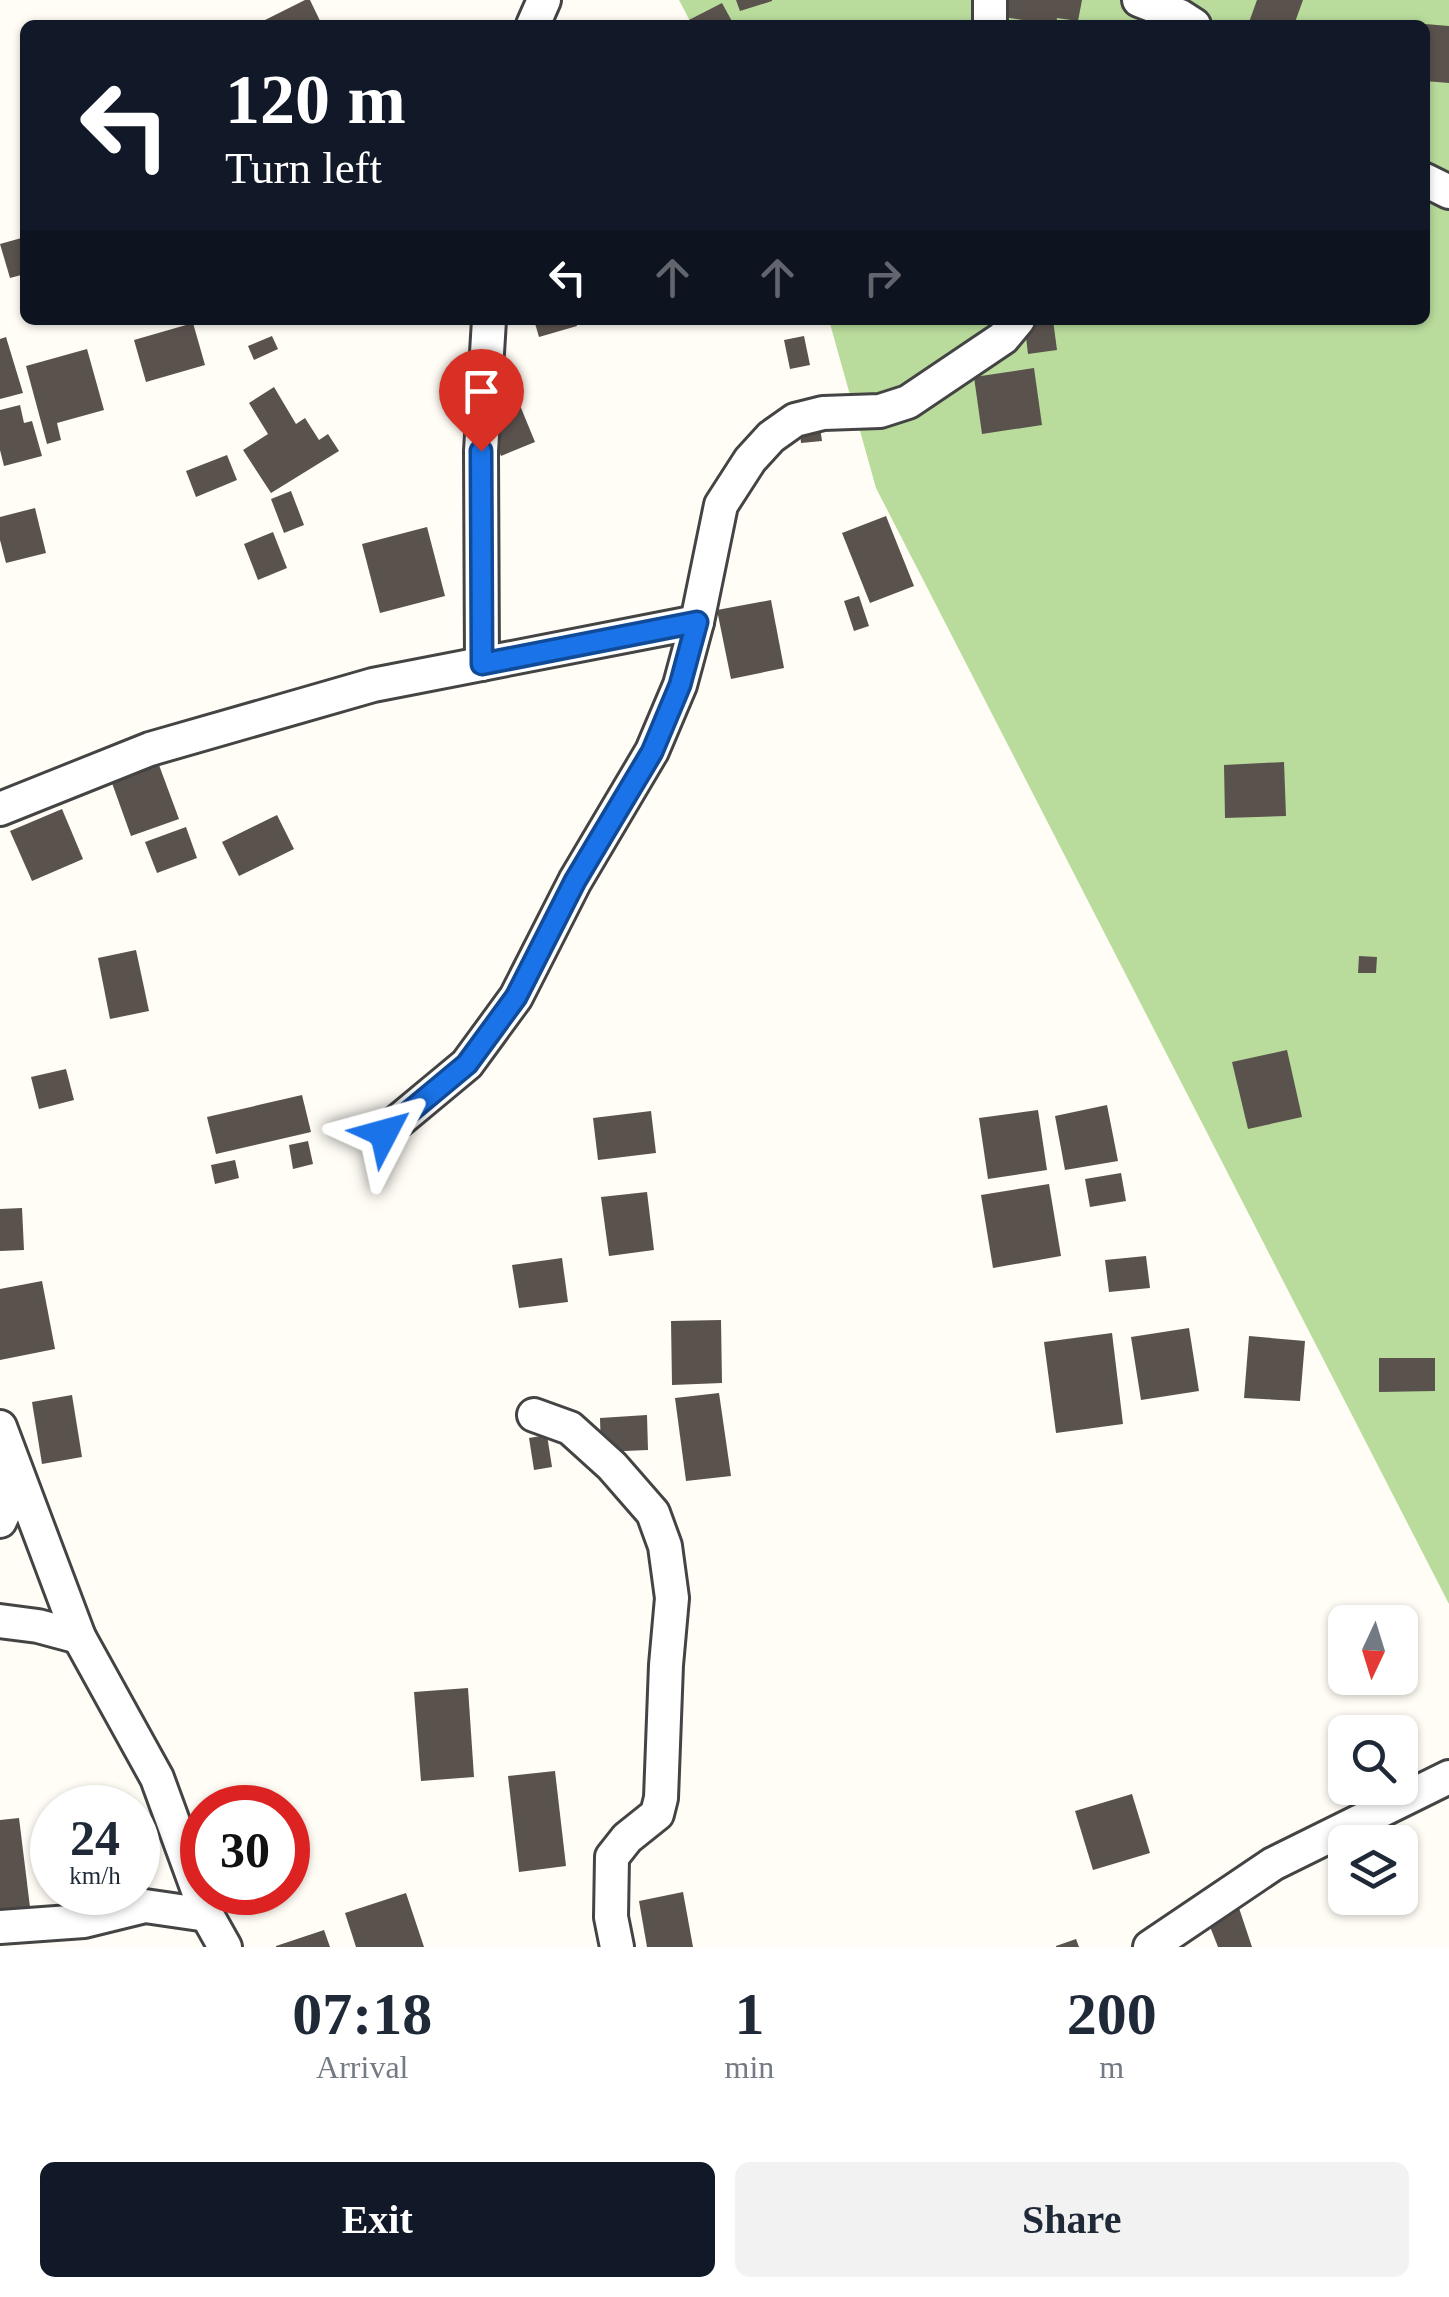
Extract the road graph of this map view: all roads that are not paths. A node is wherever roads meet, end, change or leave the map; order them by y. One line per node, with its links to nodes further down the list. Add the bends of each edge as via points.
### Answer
1 (1139, 0): 2 (street)
2 (1186, 20)
3 (489, 325): 6 (street, via 481,451)
4 (1014, 325): 5 (street, via 908,402 795,420 771,437 721,505)
5 (697, 622): 6 (street); 8 (street, via 652,752 516,997 467,1064)
6 (482, 664): 7 (street, via 373,685 150,749)
7 (0, 809)
8 (384, 1133)
9 (534, 1415): 21 (street, via 570,1428 612,1466 653,1512 665,1546 672,1598 661,1798 657,1814 612,1858)
10 (0, 1427): 14 (street)
11 (0, 1475): 12 (street, via 7,1506)
12 (0, 1520)
13 (0, 1620): 14 (street)
14 (79, 1636): 16 (street, via 158,1778)
15 (1449, 1777): 22 (street, via 1273,1864)
16 (180, 1840)
17 (180, 1911): 19 (street, via 145,1906 84,1921)
18 (207, 1915): 20 (street)
19 (0, 1927)
20 (225, 1947)
21 (617, 1947)
22 (1150, 1947)

